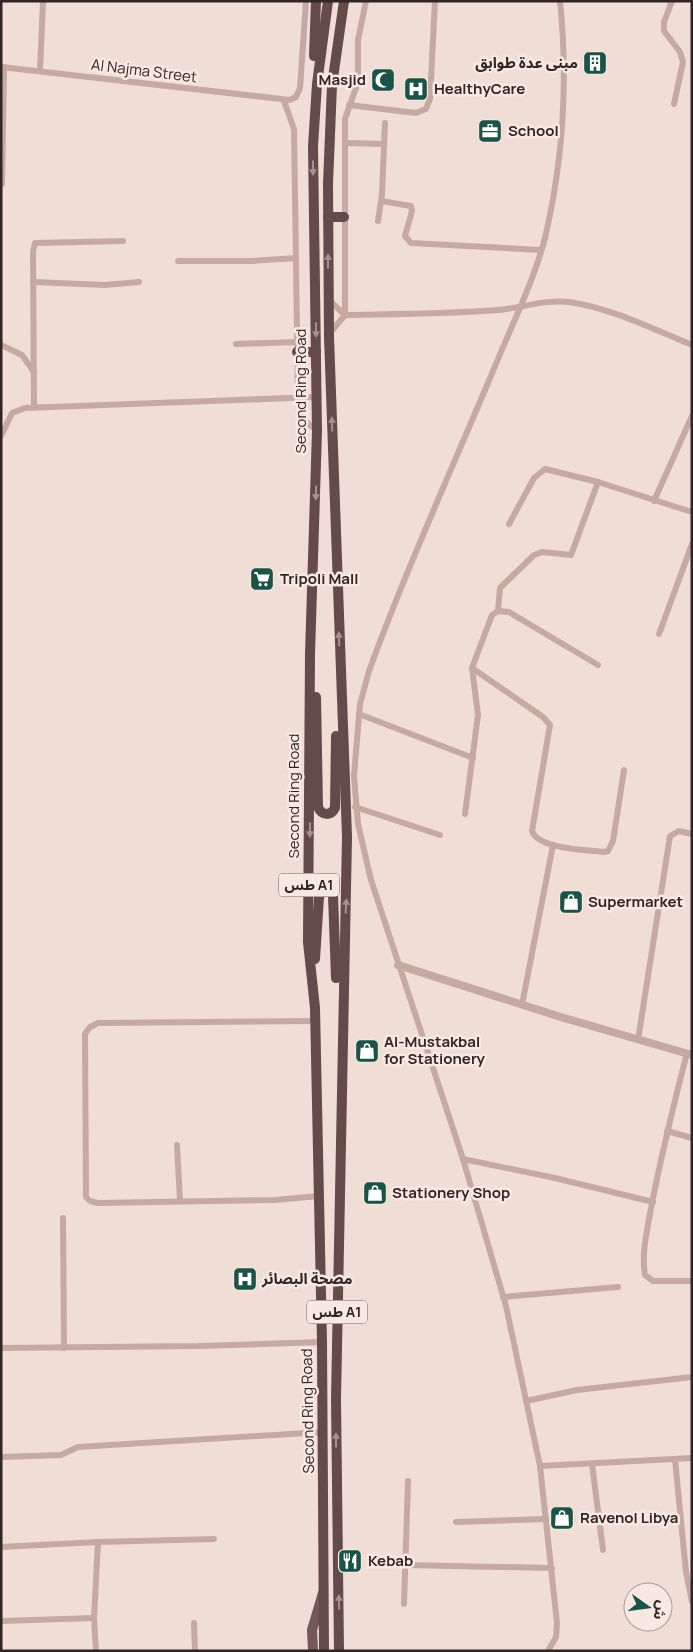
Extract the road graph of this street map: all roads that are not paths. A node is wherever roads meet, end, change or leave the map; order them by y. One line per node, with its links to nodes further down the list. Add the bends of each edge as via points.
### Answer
1 (43, 1): 11 (street)
2 (306, 1): 12 (street, via 300,88 296,97)
3 (316, 1): 15 (highway)
4 (328, 1): 15 (highway, Second Ring Road)
5 (344, 1): 21 (highway, Second Ring Road / طس A1, via 330,118)
6 (366, 1): 14 (street, via 358,40 358,82)
7 (435, 1): 14 (street, via 430,99 426,109 416,113)
8 (560, 1): 25 (street, via 564,88 562,122 552,201)
9 (672, 1): 13 (street, via 664,31 680,52 683,62)
10 (3, 67): 11 (street, Al Najma Street); 19 (street)
11 (40, 71): 12 (street, Al Najma Street)
12 (284, 101): 26 (street, via 294,129)
13 (674, 104)
14 (348, 105): 17 (street)
15 (314, 119): 38 (highway, Second Ring Road / طس A1, one-way to 38)
16 (384, 123): 18 (street)
17 (345, 143): 18 (street); 22 (street)
18 (384, 144): 20 (street)
19 (2, 184)
20 (381, 200): 23 (street); 25 (street, via 411,206 405,236 411,243)
21 (328, 216): 22 (highway); 30 (highway, Second Ring Road / طس A1, one-way to 21)
22 (344, 216): 32 (street)
23 (378, 221)
24 (123, 241): 28 (street, via 36,242 33,248)
25 (541, 250): 31 (street)
26 (296, 258): 27 (street); 37 (street)
27 (178, 261)
28 (33, 282): 29 (street, via 105,285); 39 (street)
29 (138, 282)
30 (328, 298): 32 (street); 33 (highway, Second Ring Road / طس A1)
31 (519, 307): 32 (street, via 443,313); 36 (street, via 549,301 580,304); 57 (street, via 384,630 362,692)
32 (345, 315): 33 (street)
33 (329, 337): 54 (highway, Second Ring Road / طس A1, one-way to 33)
34 (236, 344): 37 (street)
35 (1, 345): 39 (street, via 22,355)
36 (692, 345)
37 (297, 347): 38 (highway); 41 (street)
38 (316, 352): 40 (highway, Second Ring Road / طس A1)
39 (34, 372): 42 (street)
40 (317, 397): 41 (street); 44 (highway, Second Ring Road / طس A1)
41 (298, 398): 42 (street); 44 (street, via 305,421)
42 (34, 407): 45 (street, via 12,412)
43 (692, 416): 47 (street)
44 (317, 431): 53 (highway, Second Ring Road / طس A1, one-way to 53)
45 (1, 436)
46 (598, 482): 47 (street); 49 (street, via 545,469 540,471); 51 (street, via 572,555 534,554 500,588)
47 (654, 502): 48 (street)
48 (692, 512)
49 (509, 524)
50 (692, 544): 52 (street)
51 (498, 611): 55 (street, via 509,612); 56 (street, via 492,615)
52 (659, 634)
53 (310, 654): 54 (highway, via 316,693 318,807 326,814 332,812 335,805 335,687); 67 (highway, Second Ring Road / طس A1, one-way to 67, via 308,942)
54 (340, 658): 82 (highway, Second Ring Road / طس A1, one-way to 54, via 347,837)
55 (598, 665)
56 (472, 668): 58 (street, via 478,704); 64 (street, via 550,725 532,830 537,839)
57 (359, 714): 58 (street); 60 (street, via 354,776)
58 (473, 758): 61 (street)
59 (624, 770): 64 (street, via 611,848 604,852)
60 (356, 807): 63 (street); 65 (street, via 370,873)
61 (465, 814)
62 (692, 834): 69 (street, via 679,831 670,836)
63 (440, 835)
64 (553, 845): 66 (street)
65 (398, 965): 66 (street); 74 (street)
66 (522, 1005): 69 (street)
67 (315, 1008): 68 (highway, Second Ring Road / طس A1); 82 (highway, via 316,927 320,894 326,890 333,895 336,941 334,1300)
68 (314, 1021): 75 (highway, Second Ring Road / طس A1); 76 (street, via 98,1023 90,1027 85,1034 86,1196 98,1203)
69 (638, 1040): 70 (street)
70 (689, 1054): 71 (street)
71 (668, 1131): 72 (street); 77 (street)
72 (692, 1138)
73 (177, 1145): 76 (street)
74 (462, 1159): 77 (street); 81 (street)
75 (319, 1196): 76 (street); 83 (highway, Second Ring Road / طس A1)
76 (180, 1201)
77 (652, 1202): 79 (street, via 644,1249 645,1275 653,1281)
78 (63, 1218): 85 (street)
79 (692, 1281)
80 (618, 1287): 81 (street)
81 (503, 1297): 87 (street)
82 (337, 1324): 114 (highway, Second Ring Road / طس A1, one-way to 82)
83 (322, 1342): 85 (street); 88 (highway, Second Ring Road / طس A1)
84 (1, 1348): 85 (street)
85 (64, 1348)
86 (692, 1377): 87 (street, via 577,1390)
87 (526, 1401): 93 (street)
88 (323, 1432): 89 (street, via 78,1447 61,1456); 103 (highway, Second Ring Road / طس A1)
89 (1, 1456)
90 (692, 1458): 91 (street)
91 (675, 1460): 92 (street); 104 (street)
92 (592, 1464): 93 (street); 100 (street)
93 (540, 1466): 95 (street)
94 (408, 1481): 101 (street)
95 (546, 1519): 96 (street); 102 (street)
96 (456, 1522)
97 (214, 1538): 98 (street)
98 (98, 1542): 99 (street); 107 (street)
99 (1, 1547)
100 (603, 1550)
101 (406, 1565): 102 (street); 106 (street)
102 (552, 1568): 115 (street, via 557,1623 556,1637)
103 (324, 1590): 112 (main road, via 312,1630); 113 (highway, Second Ring Road / طس A1)
104 (691, 1596): 105 (street)
105 (692, 1602)
106 (404, 1604)
107 (94, 1618): 108 (street); 110 (street)
108 (1, 1621)
109 (194, 1623): 111 (street)
110 (96, 1651)
111 (195, 1651)
112 (313, 1651)
113 (324, 1651)
114 (339, 1651)
115 (548, 1651)

